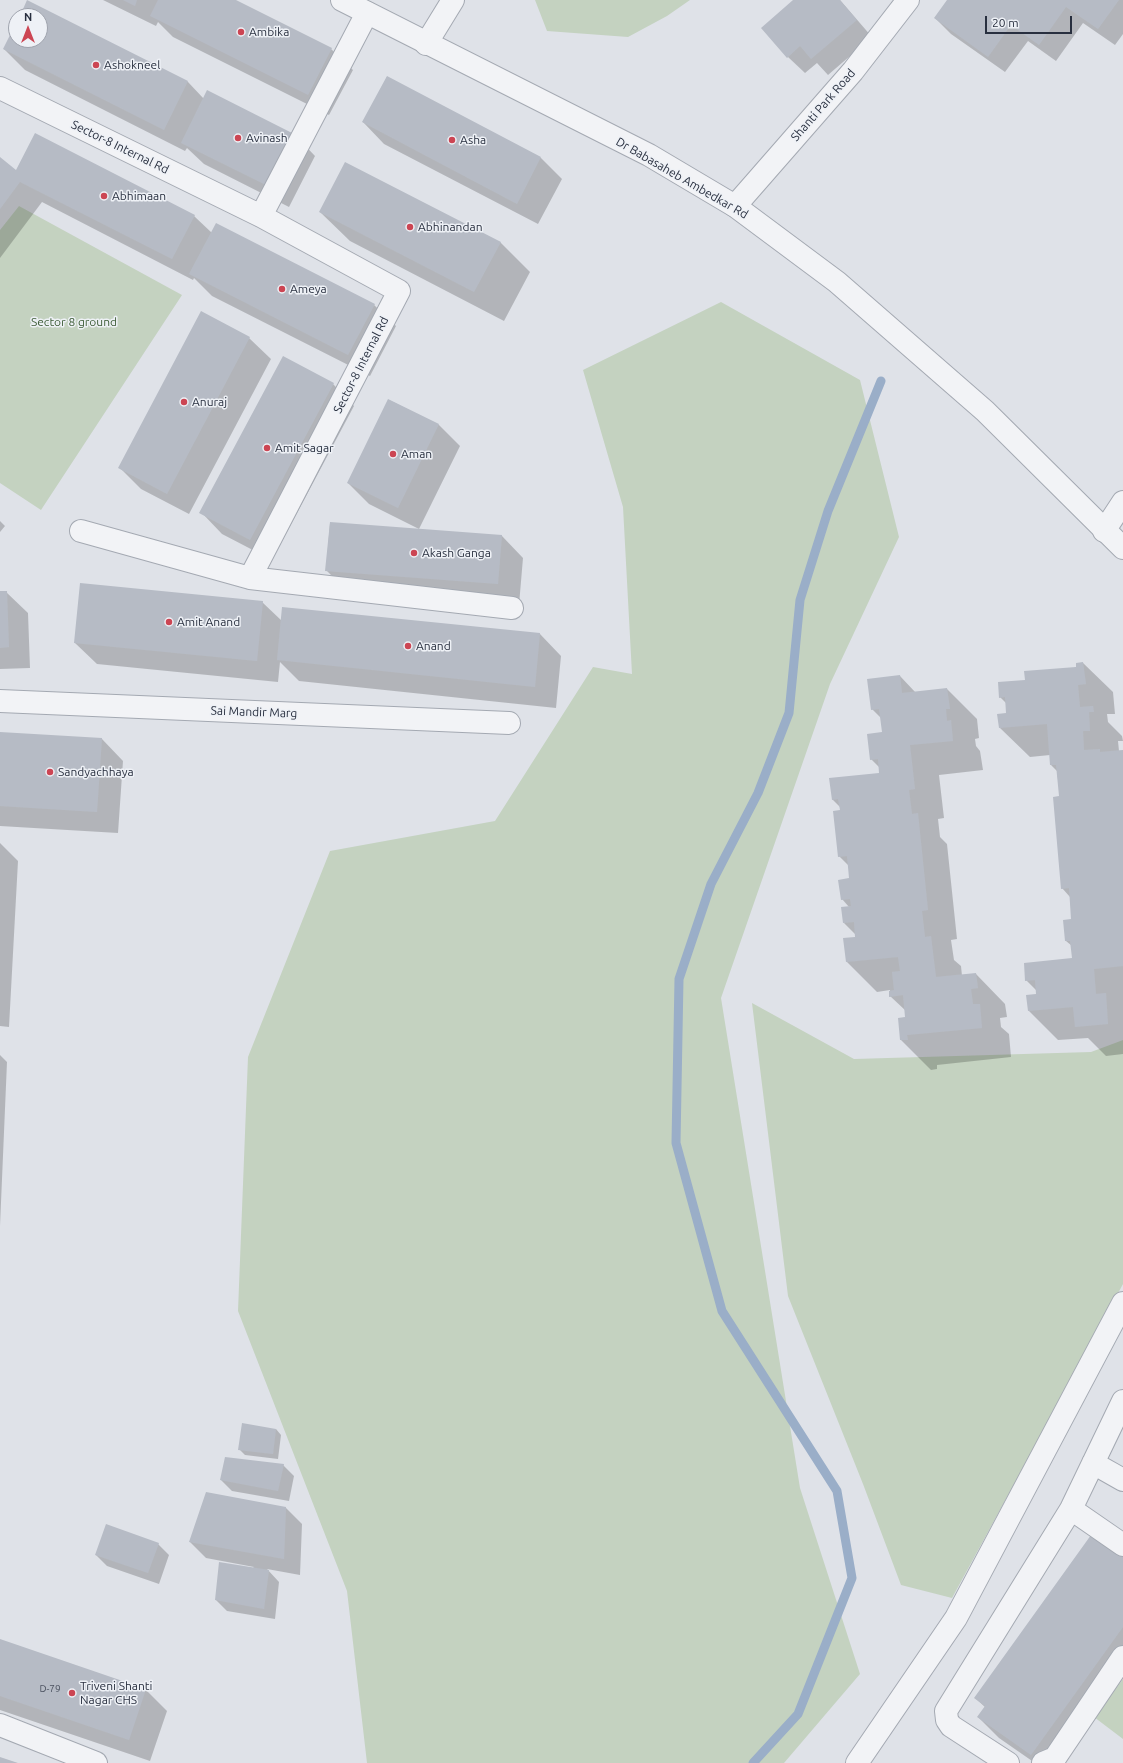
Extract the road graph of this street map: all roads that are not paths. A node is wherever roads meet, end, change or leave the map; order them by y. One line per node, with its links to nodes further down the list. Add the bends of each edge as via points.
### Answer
1 (342, 0): 4 (street, Dr Babasaheb Ambedkar Rd)
2 (452, 0): 5 (street)
3 (908, 0): 7 (street, Shanti Park Road, via 853,71)
4 (367, 13): 5 (street, Dr Babasaheb Ambedkar Rd); 8 (street)
5 (426, 44): 7 (street, Dr Babasaheb Ambedkar Rd, via 649,155)
6 (0, 88): 8 (street, Sector-8 Internal Rd)
7 (736, 206): 10 (street, Dr Babasaheb Ambedkar Rd, via 837,282 985,411)
8 (262, 216): 13 (street, Sector-8 Internal Rd, via 399,291)
9 (1123, 502): 10 (street)
10 (1104, 530): 12 (street, Dr Babasaheb Ambedkar Rd)
11 (81, 531): 13 (street)
12 (1123, 548)
13 (250, 578): 14 (street)
14 (512, 608)
15 (0, 702): 16 (street, Sai Mandir Marg)
16 (509, 723)
17 (1123, 1303): 26 (street, via 956,1618)
18 (1123, 1401): 19 (street)
19 (1093, 1463): 20 (street); 21 (street)
20 (1123, 1480)
21 (1071, 1509): 22 (street); 27 (street, via 946,1711 951,1726)
22 (1123, 1545)
23 (1123, 1658): 28 (street, via 1054,1758)
24 (0, 1724): 25 (street)
25 (96, 1763)
26 (857, 1763)
27 (1008, 1763)
28 (1043, 1763)

